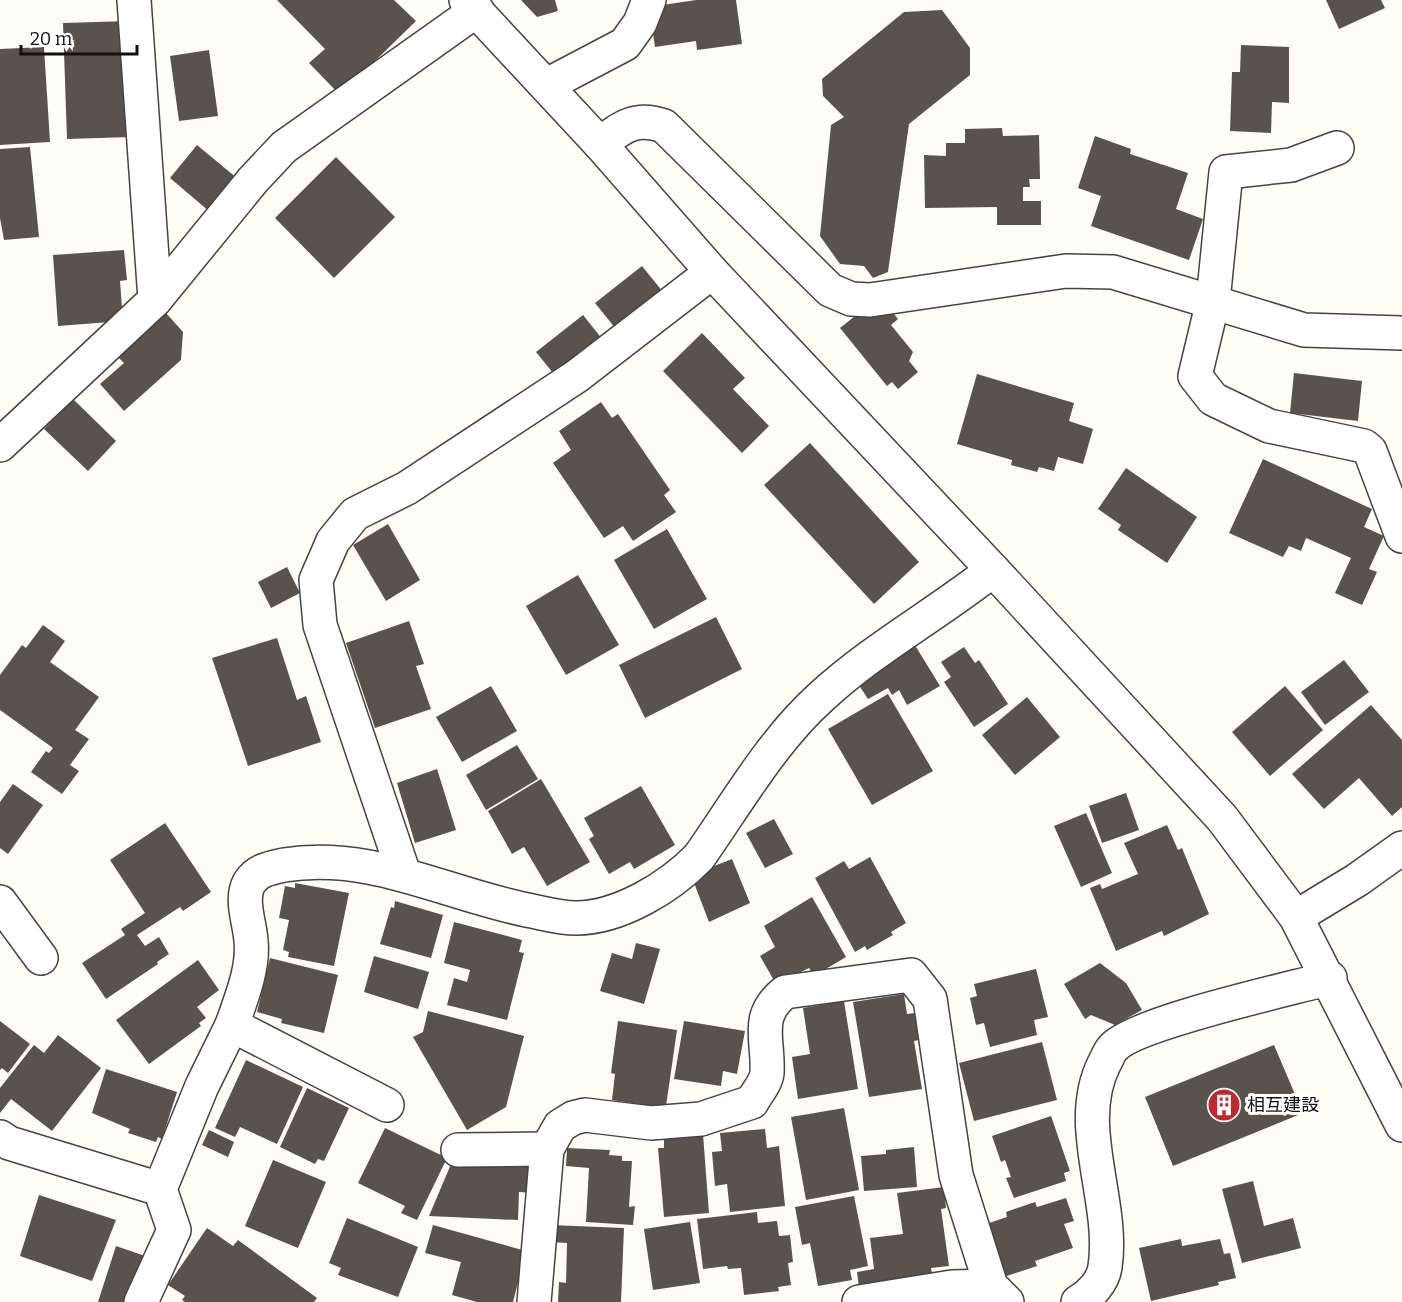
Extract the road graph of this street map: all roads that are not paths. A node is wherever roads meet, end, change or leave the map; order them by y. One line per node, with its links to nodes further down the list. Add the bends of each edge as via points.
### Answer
1 (134, 0): 8 (street)
2 (649, 0): 4 (street, via 640,23 625,44)
3 (472, 4): 4 (street); 8 (street, via 284,147)
4 (547, 85): 5 (street)
5 (600, 144): 7 (street); 9 (street, via 628,123 648,121 664,126 830,290 851,299 870,300 1066,271 1091,271 1113,272)
6 (1337, 148): 9 (street, via 1291,165 1226,172)
7 (712, 272): 13 (street); 15 (street, via 577,376 407,488 355,514 333,541 316,580 320,625)
8 (155, 300): 11 (street)
9 (1213, 301): 10 (street, via 1304,330); 12 (street, via 1194,376 1213,399 1269,426 1364,446 1370,451)
10 (1402, 333)
11 (0, 445)
12 (1402, 536)
13 (993, 570): 15 (street, via 820,698 782,740 699,857 681,873 630,903 590,917 561,917 505,906); 17 (street, via 1222,818)
14 (1402, 848): 17 (street)
15 (404, 874): 20 (street, via 362,864 309,861 270,867 255,876 245,898 252,944 245,988)
16 (0, 902): 18 (street)
17 (1296, 917): 19 (street)
18 (41, 958)
19 (1330, 978): 22 (street); 31 (street, via 1145,1028 1113,1047 1097,1079 1092,1113 1105,1268 1092,1294)
20 (232, 1025): 21 (street); 26 (street)
21 (387, 1105)
22 (1402, 1125)
23 (0, 1137): 26 (street)
24 (548, 1149): 25 (street); 27 (street, via 560,1126 585,1115 651,1123 701,1119 752,1102 767,1076 764,1023 772,1003 779,997 786,992 911,975 930,999 956,1175); 29 (street)
25 (458, 1150)
26 (160, 1189): 28 (street, via 174,1230)
27 (999, 1294): 30 (street, via 952,1287)
28 (141, 1302)
29 (534, 1302)
30 (859, 1302)
31 (1078, 1302)

